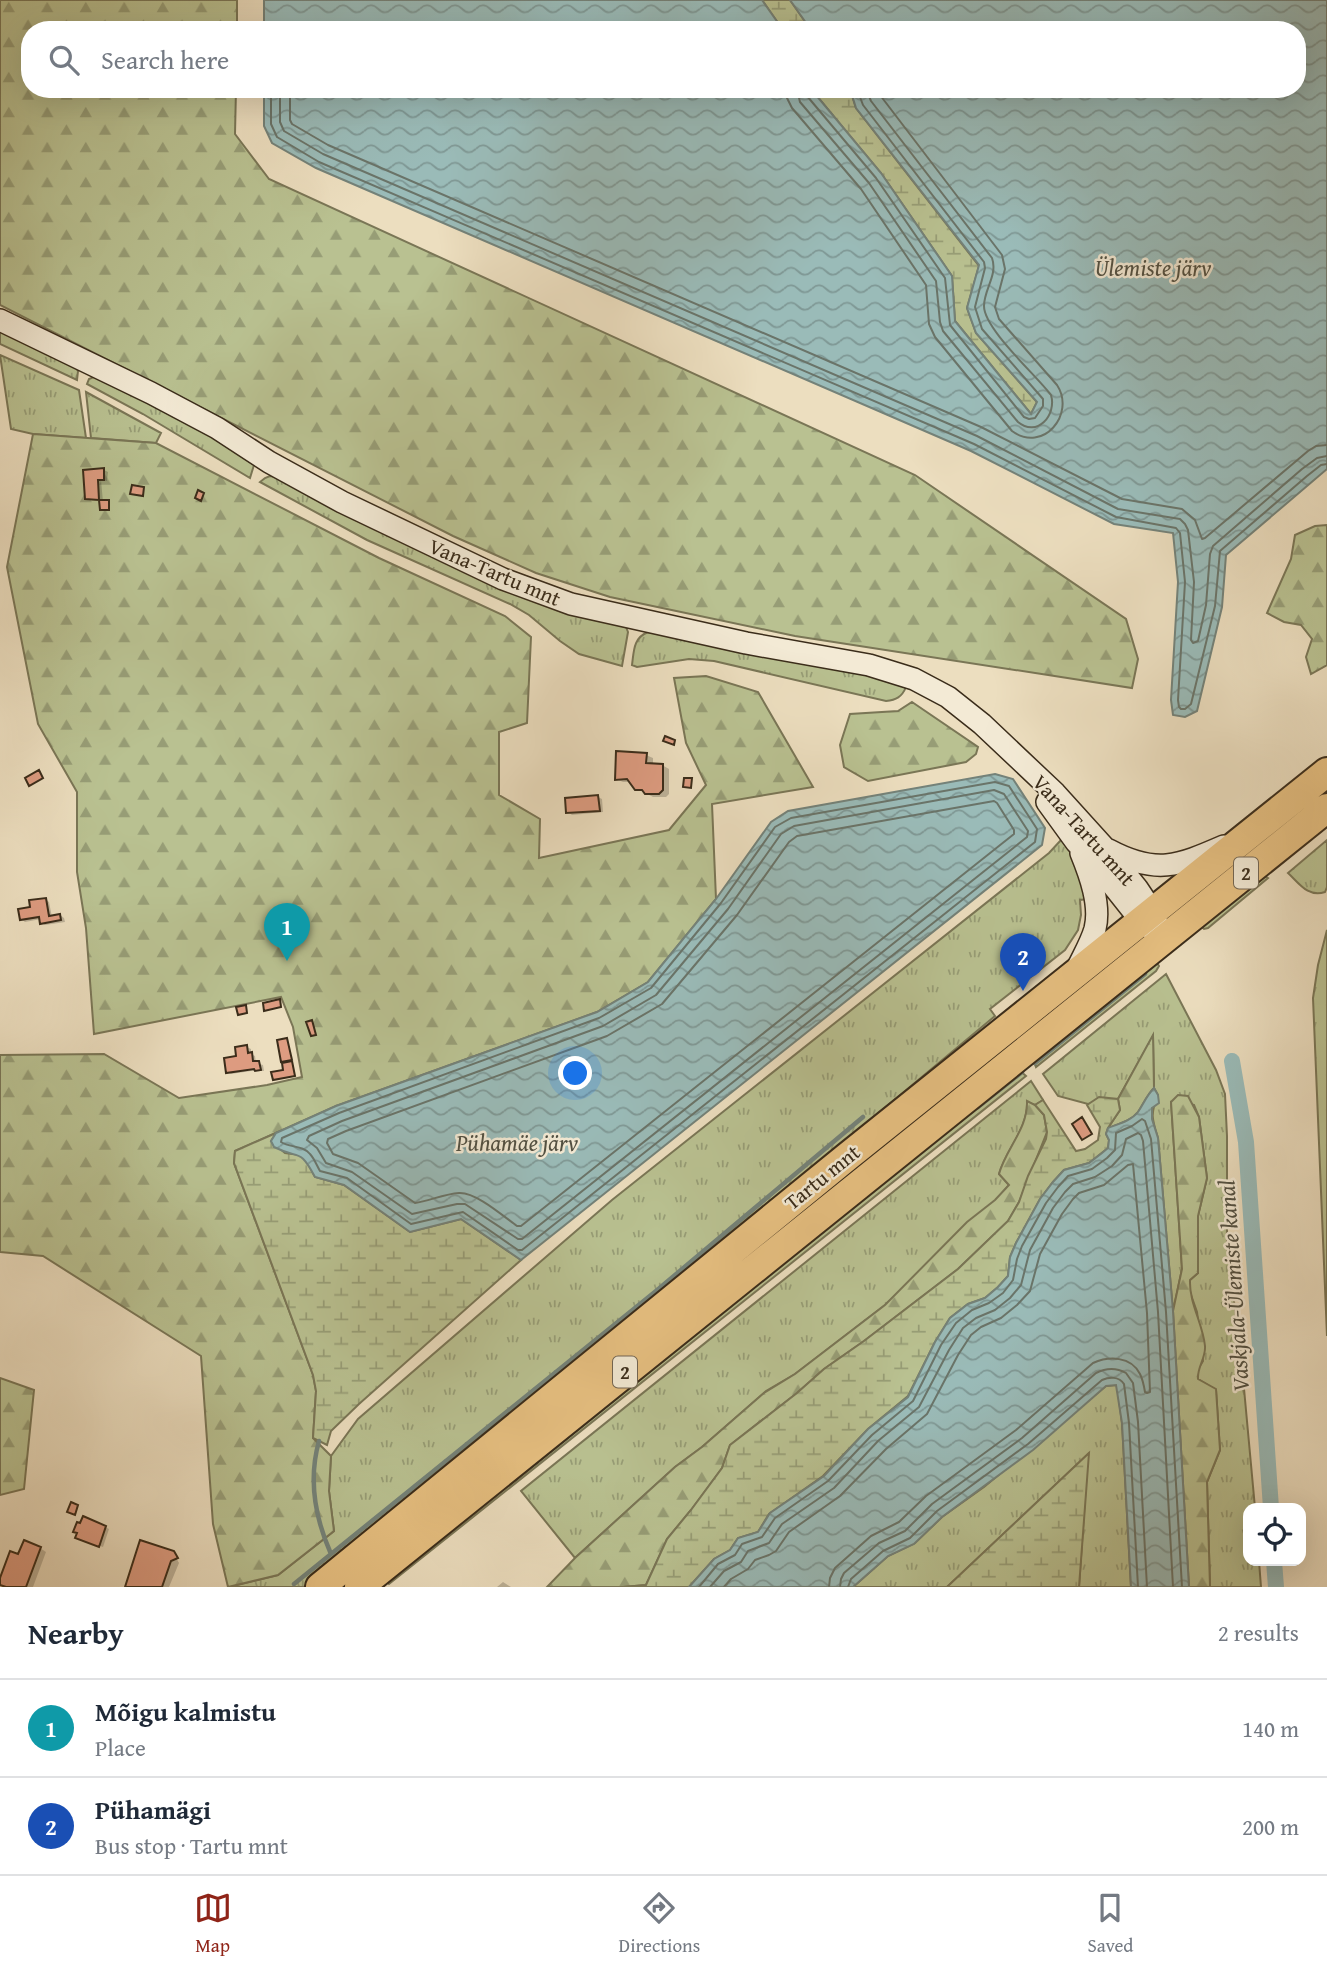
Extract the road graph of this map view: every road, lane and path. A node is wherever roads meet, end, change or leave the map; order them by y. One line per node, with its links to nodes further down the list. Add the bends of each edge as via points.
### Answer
1 (0, 320): 2 (street, Vana-Tartu mnt, via 217,428 342,502 503,579 571,604 890,671 948,697)
2 (1011, 752): 6 (street, Vana-Tartu mnt); 7 (street, Vana-Tartu mnt)
3 (1327, 772): 5 (highway, Tartu mnt / 2)
4 (1327, 808): 9 (highway, Tartu mnt / 2)
5 (1246, 838): 7 (street, via 1188,862 1165,866 1132,861); 8 (highway, Tartu mnt / 2)
6 (1076, 842): 8 (street, Vana-Tartu mnt); 10 (street, via 1096,908 1095,927)
7 (1103, 846): 8 (street, Vana-Tartu mnt, via 1137,888)
8 (1147, 916): 9 (street); 10 (highway, Tartu mnt / 2)
9 (1163, 938): 12 (highway, Tartu mnt / 2)
10 (1076, 973): 11 (highway, Tartu mnt / 2)
11 (320, 1587)
12 (359, 1587)

